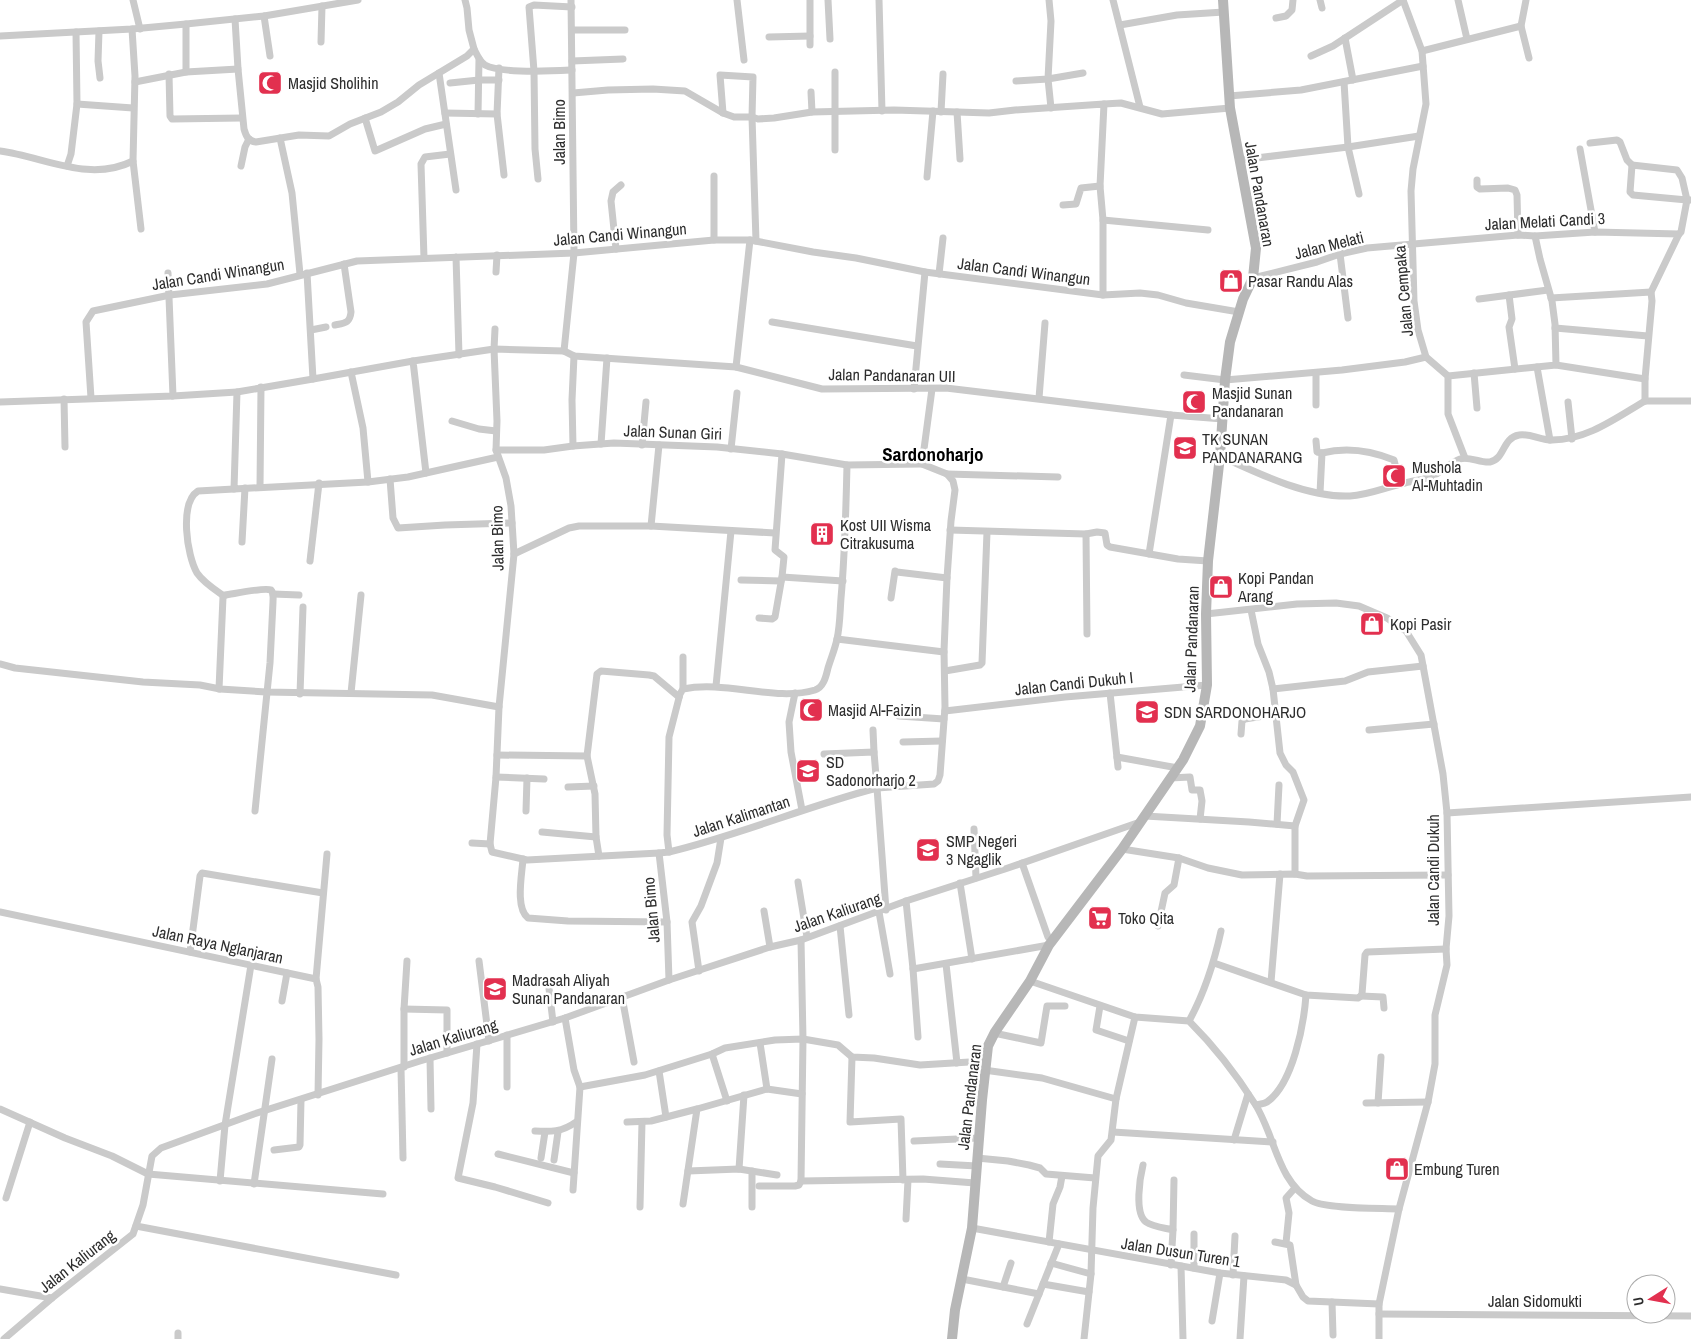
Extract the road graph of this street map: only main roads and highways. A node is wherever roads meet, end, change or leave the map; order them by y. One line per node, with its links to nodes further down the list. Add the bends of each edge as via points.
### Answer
1 (1223, 0): 2 (main road, Jalan Pandanaran, via 1230,108 1256,248 1254,278 1230,342 1225,380 1208,561 1206,685 1200,726 1178,768 1122,849 1048,941 1030,981 988,1046 972,1228)
2 (952, 1339)

